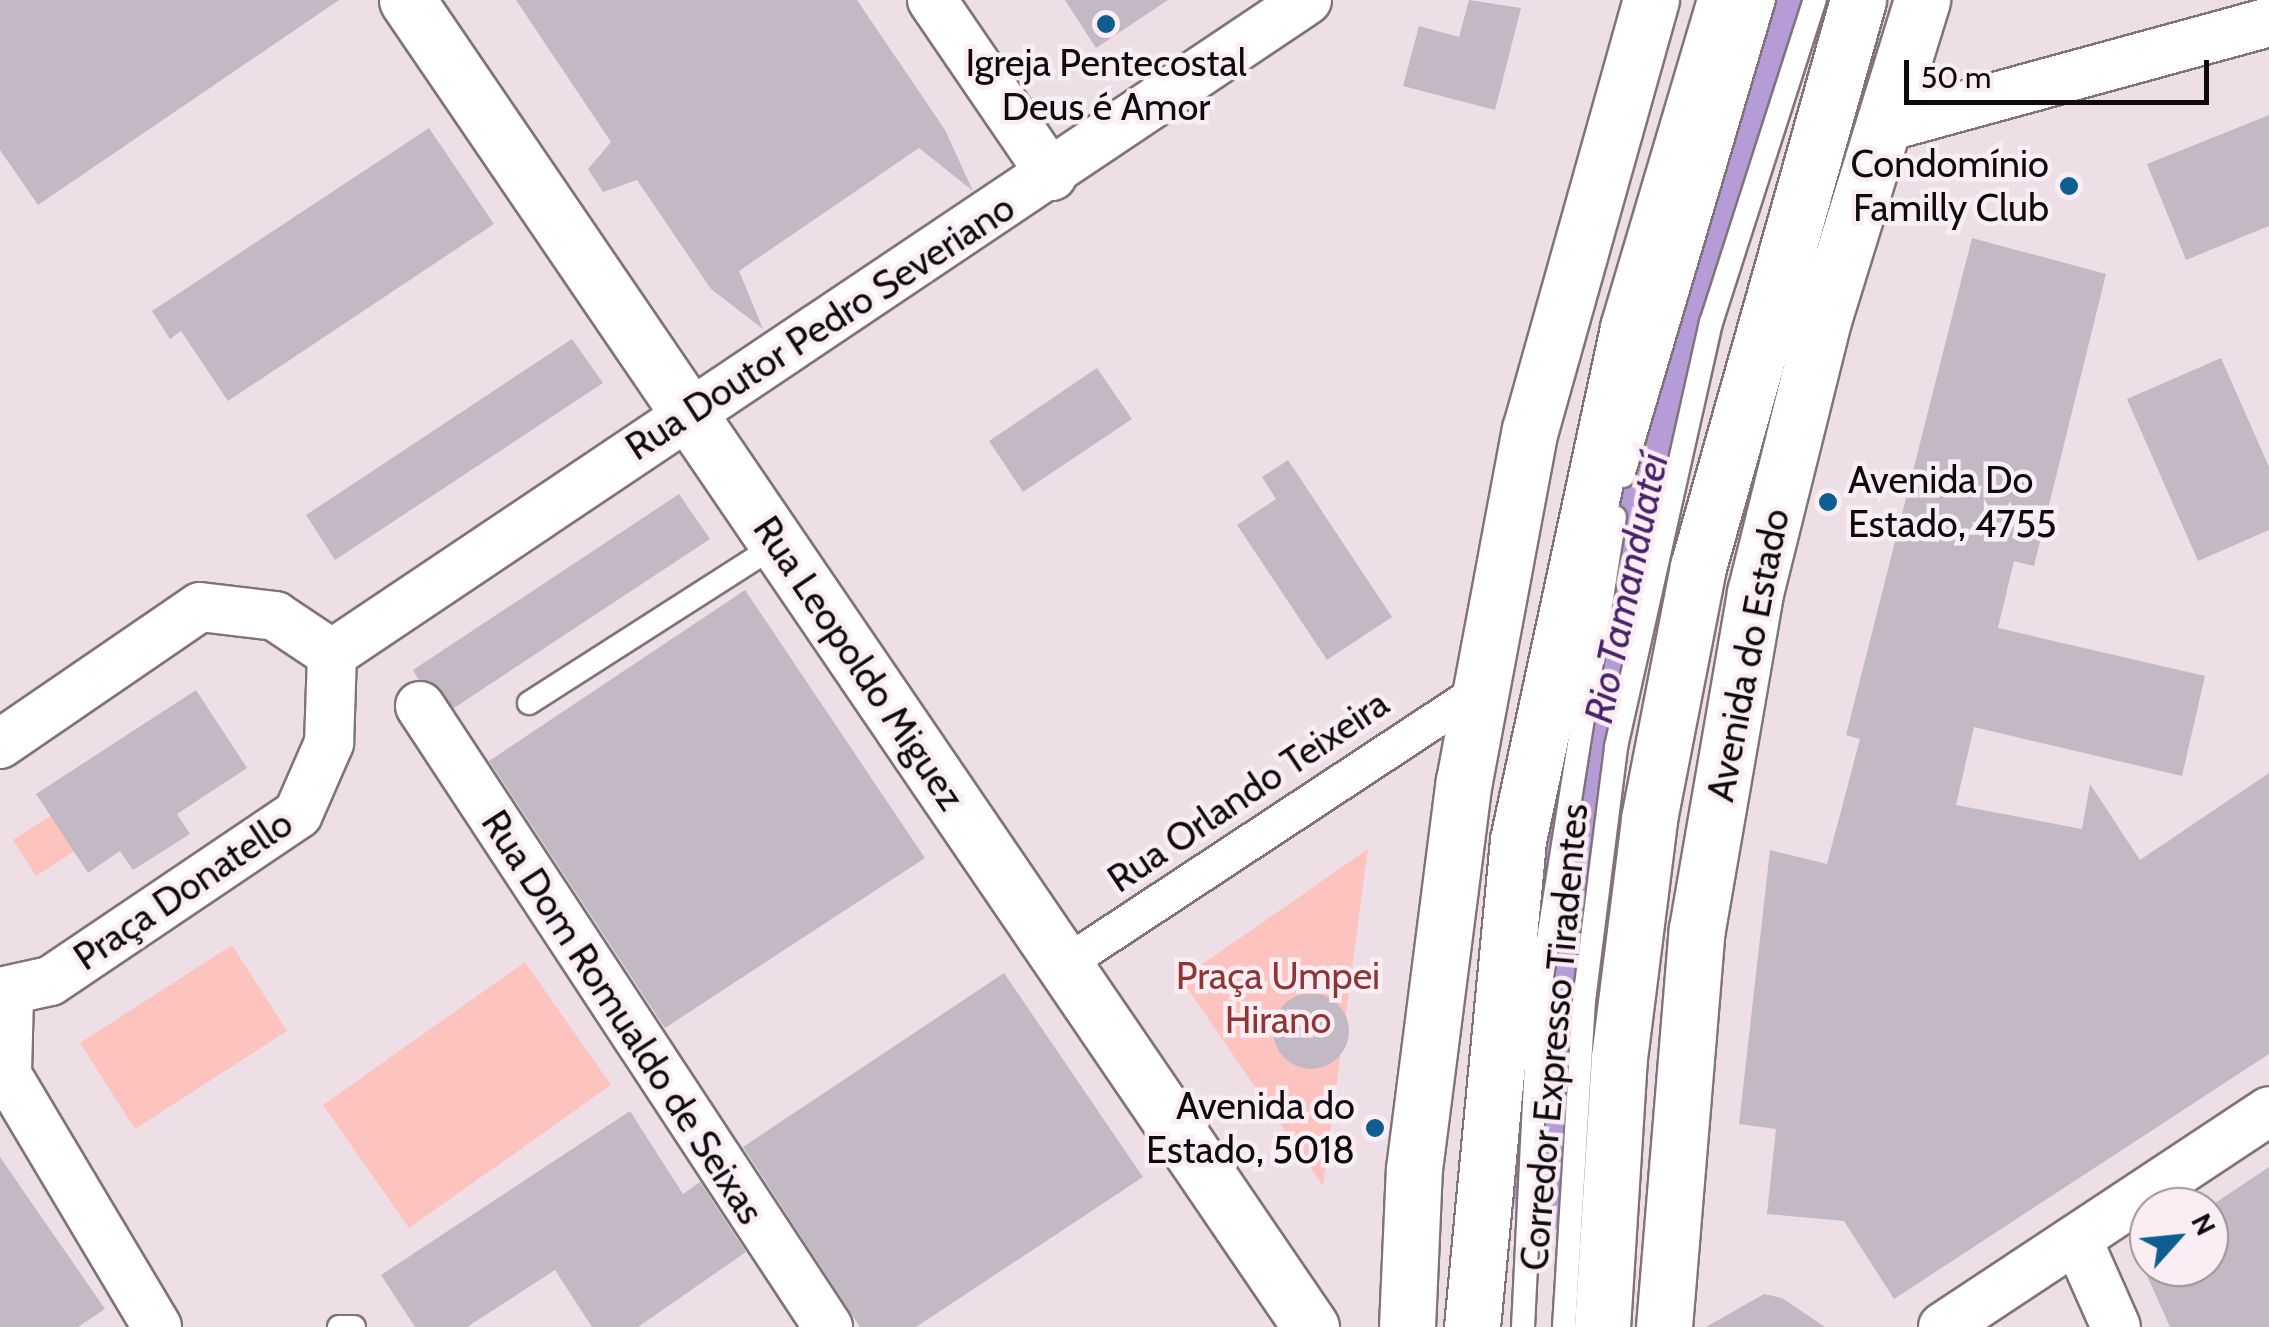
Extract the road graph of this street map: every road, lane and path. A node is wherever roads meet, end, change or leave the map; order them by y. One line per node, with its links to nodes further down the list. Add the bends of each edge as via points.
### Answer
1 (408, 0): 13 (main road, Rua Leopoldo Miguez)
2 (932, 0): 12 (street)
3 (1307, 0): 12 (street, Rua Doutor Pedro Severiano)
4 (1652, 0): 16 (main road, via 1530,430)
5 (1725, 0): 30 (main road, via 1628,328 1518,840)
6 (1764, 0): 31 (lane, Corredor Expresso Tiradentes, via 1622,476 1574,735 1539,996)
7 (1815, 0): 32 (lane, Corredor Expresso Tiradentes, via 1706,342 1616,747 1584,1001)
8 (1858, 0): 33 (main road, Avenida do Estado, via 1722,472 1649,819 1619,1058)
9 (1922, 0): 11 (main road, Avenida do Estado)
10 (2269, 22): 11 (street)
11 (1882, 128): 34 (main road, Avenida do Estado, via 1755,593 1697,929)
12 (1052, 176): 13 (street, Rua Doutor Pedro Severiano)
13 (687, 410): 14 (main road, Rua Leopoldo Miguez); 15 (street, Rua Doutor Pedro Severiano)
14 (778, 544): 17 (lane); 20 (main road, Rua Leopoldo Miguez)
15 (332, 654): 19 (street, via 275,616 200,606); 21 (street, Praça Donatello, via 329,742 298,814 50,982)
16 (1480, 689): 20 (street, Rua Orlando Teixeira); 29 (main road, via 1414,1170)
17 (530, 703)
18 (420, 706): 27 (street, Rua Dom Romualdo de Seixas)
19 (0, 744)
20 (1064, 964): 28 (main road, Rua Leopoldo Miguez)
21 (5, 994): 24 (street, via 7,1074)
22 (2269, 1112): 23 (street)
23 (2077, 1239): 35 (street); 36 (street)
24 (157, 1327)
25 (340, 1327): 26 (lane)
26 (354, 1327)
27 (828, 1327)
28 (1311, 1327)
29 (1408, 1327)
30 (1472, 1327)
31 (1524, 1327)
32 (1564, 1327)
33 (1602, 1327)
34 (1664, 1327)
35 (1943, 1327)
36 (2116, 1327)

